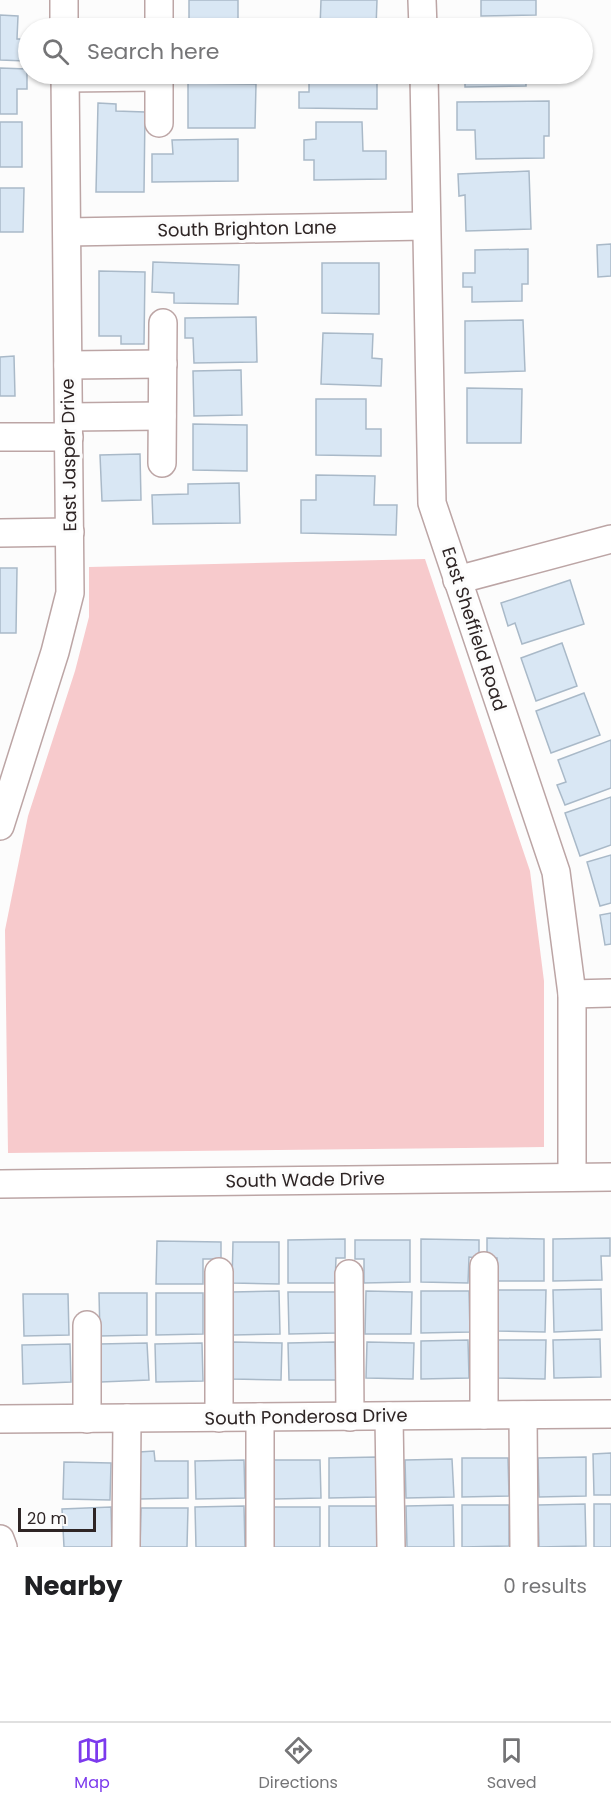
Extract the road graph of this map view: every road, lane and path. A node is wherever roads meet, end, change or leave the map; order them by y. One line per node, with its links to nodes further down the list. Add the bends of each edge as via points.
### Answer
1 (64, 0): 4 (street)
2 (159, 0): 5 (street)
3 (422, 0): 6 (street)
4 (64, 18)
5 (159, 18)
6 (423, 18)
7 (65, 84): 12 (street, East Jasper Drive)
8 (159, 84): 10 (street)
9 (424, 84): 11 (street, East Sheffield Road)
10 (159, 123)
11 (426, 226): 12 (street, South Brighton Lane); 23 (street, East Sheffield Road, via 432,502)
12 (67, 232): 15 (street, East Jasper Drive)
13 (163, 323): 14 (street)
14 (163, 364): 15 (street); 16 (street)
15 (68, 365): 17 (street, East Jasper Drive)
16 (162, 416): 17 (street); 19 (street)
17 (69, 427): 18 (street); 20 (street, East Jasper Drive)
18 (0, 437)
19 (162, 463)
20 (70, 532): 21 (street); 24 (street, East Jasper Drive, via 70,593)
21 (0, 533)
22 (611, 539): 23 (street)
23 (457, 580): 26 (street, East Sheffield Road, via 556,872)
24 (0, 826)
25 (611, 993): 26 (street)
26 (572, 994): 27 (street, East Sheffield Road)
27 (572, 1177): 28 (street, South Wade Drive); 29 (street, South Wade Drive)
28 (611, 1177)
29 (0, 1184)
30 (484, 1266): 35 (street)
31 (219, 1272): 41 (street)
32 (349, 1274): 39 (street)
33 (87, 1325): 43 (street)
34 (611, 1414): 36 (street, South Ponderosa Drive)
35 (483, 1415): 36 (street, South Ponderosa Drive); 37 (street, South Ponderosa Drive)
36 (523, 1415): 49 (street)
37 (389, 1416): 39 (street, South Ponderosa Drive); 48 (street)
38 (260, 1417): 39 (street, South Ponderosa Drive); 41 (street, South Ponderosa Drive); 47 (street)
39 (350, 1417)
40 (127, 1418): 41 (street, South Ponderosa Drive); 43 (street, South Ponderosa Drive); 46 (street)
41 (219, 1418)
42 (0, 1419): 43 (street, South Ponderosa Drive)
43 (87, 1419)
44 (0, 1539): 45 (street)
45 (3, 1547)
46 (126, 1547)
47 (260, 1547)
48 (391, 1547)
49 (524, 1547)

